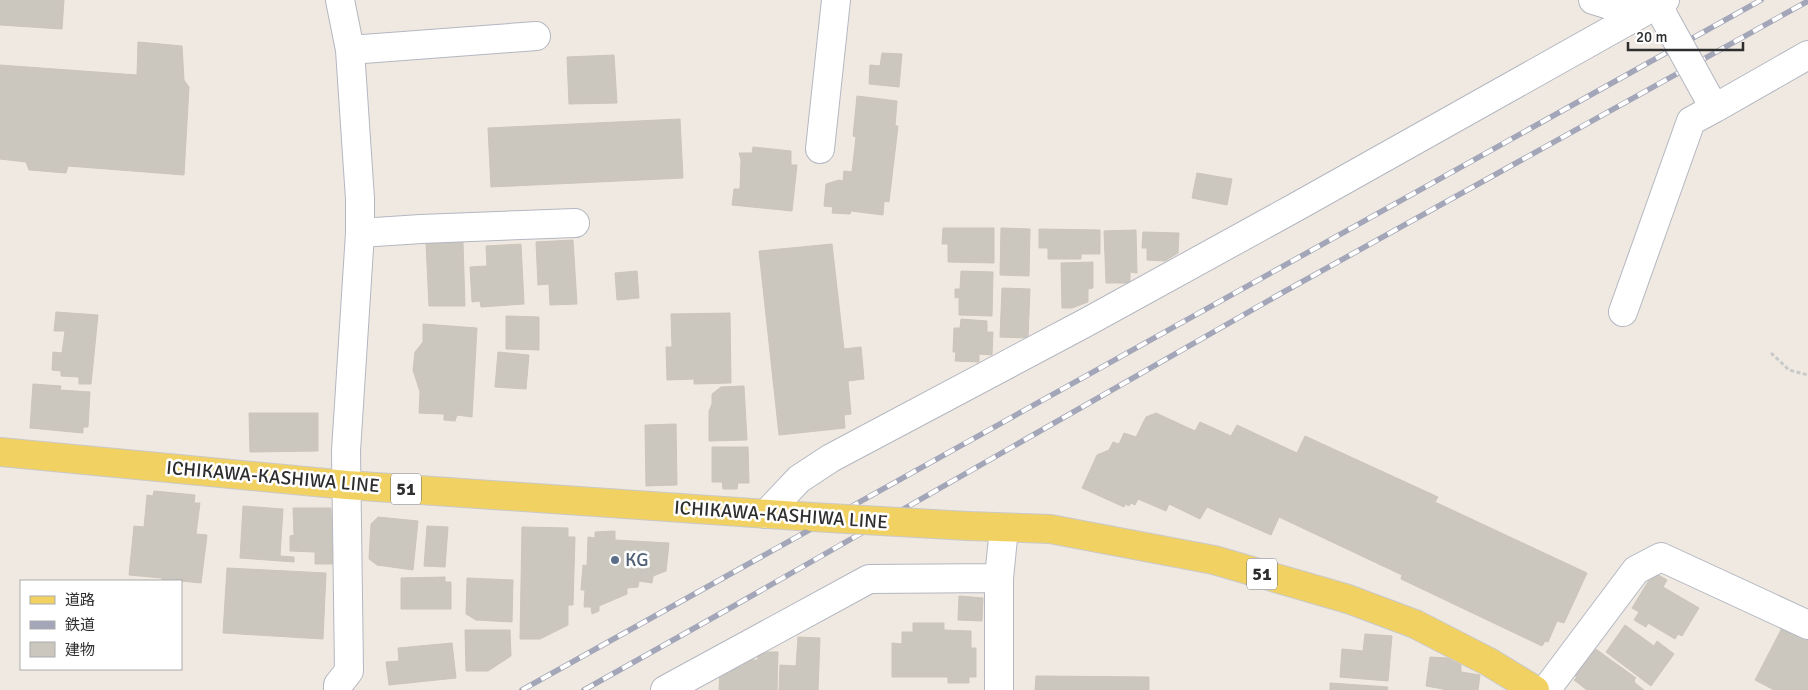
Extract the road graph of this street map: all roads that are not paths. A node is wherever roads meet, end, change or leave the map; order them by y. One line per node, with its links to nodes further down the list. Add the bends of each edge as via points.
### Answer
1 (340, 0): 6 (street)
2 (836, 0): 9 (street)
3 (1593, 0): 4 (street)
4 (1656, 9): 8 (street, bridge); 15 (street, via 831,458 799,479)
5 (536, 36): 6 (street)
6 (350, 50): 11 (street)
7 (1806, 58): 8 (street)
8 (1711, 102): 12 (street, via 1691,122)
9 (820, 149)
10 (575, 223): 11 (street)
11 (360, 233): 14 (street, via 346,452)
12 (1623, 312)
13 (0, 452): 14 (main road, ICHIKAWA-KASHIWA LINE / 51)
14 (347, 485): 15 (main road, ICHIKAWA-KASHIWA LINE / 51); 19 (street, via 349,671 338,685)
15 (766, 514): 16 (main road, ICHIKAWA-KASHIWA LINE / 51, bridge)
16 (1004, 528): 17 (street); 22 (main road, ICHIKAWA-KASHIWA LINE / 51, via 1050,529 1214,560 1348,599 1415,624)
17 (999, 578): 20 (street, via 869,579); 21 (street)
18 (1808, 624): 23 (street, via 1661,557 1636,570)
19 (338, 690)
20 (665, 690)
21 (999, 690)
22 (1535, 690)
23 (1546, 690)

